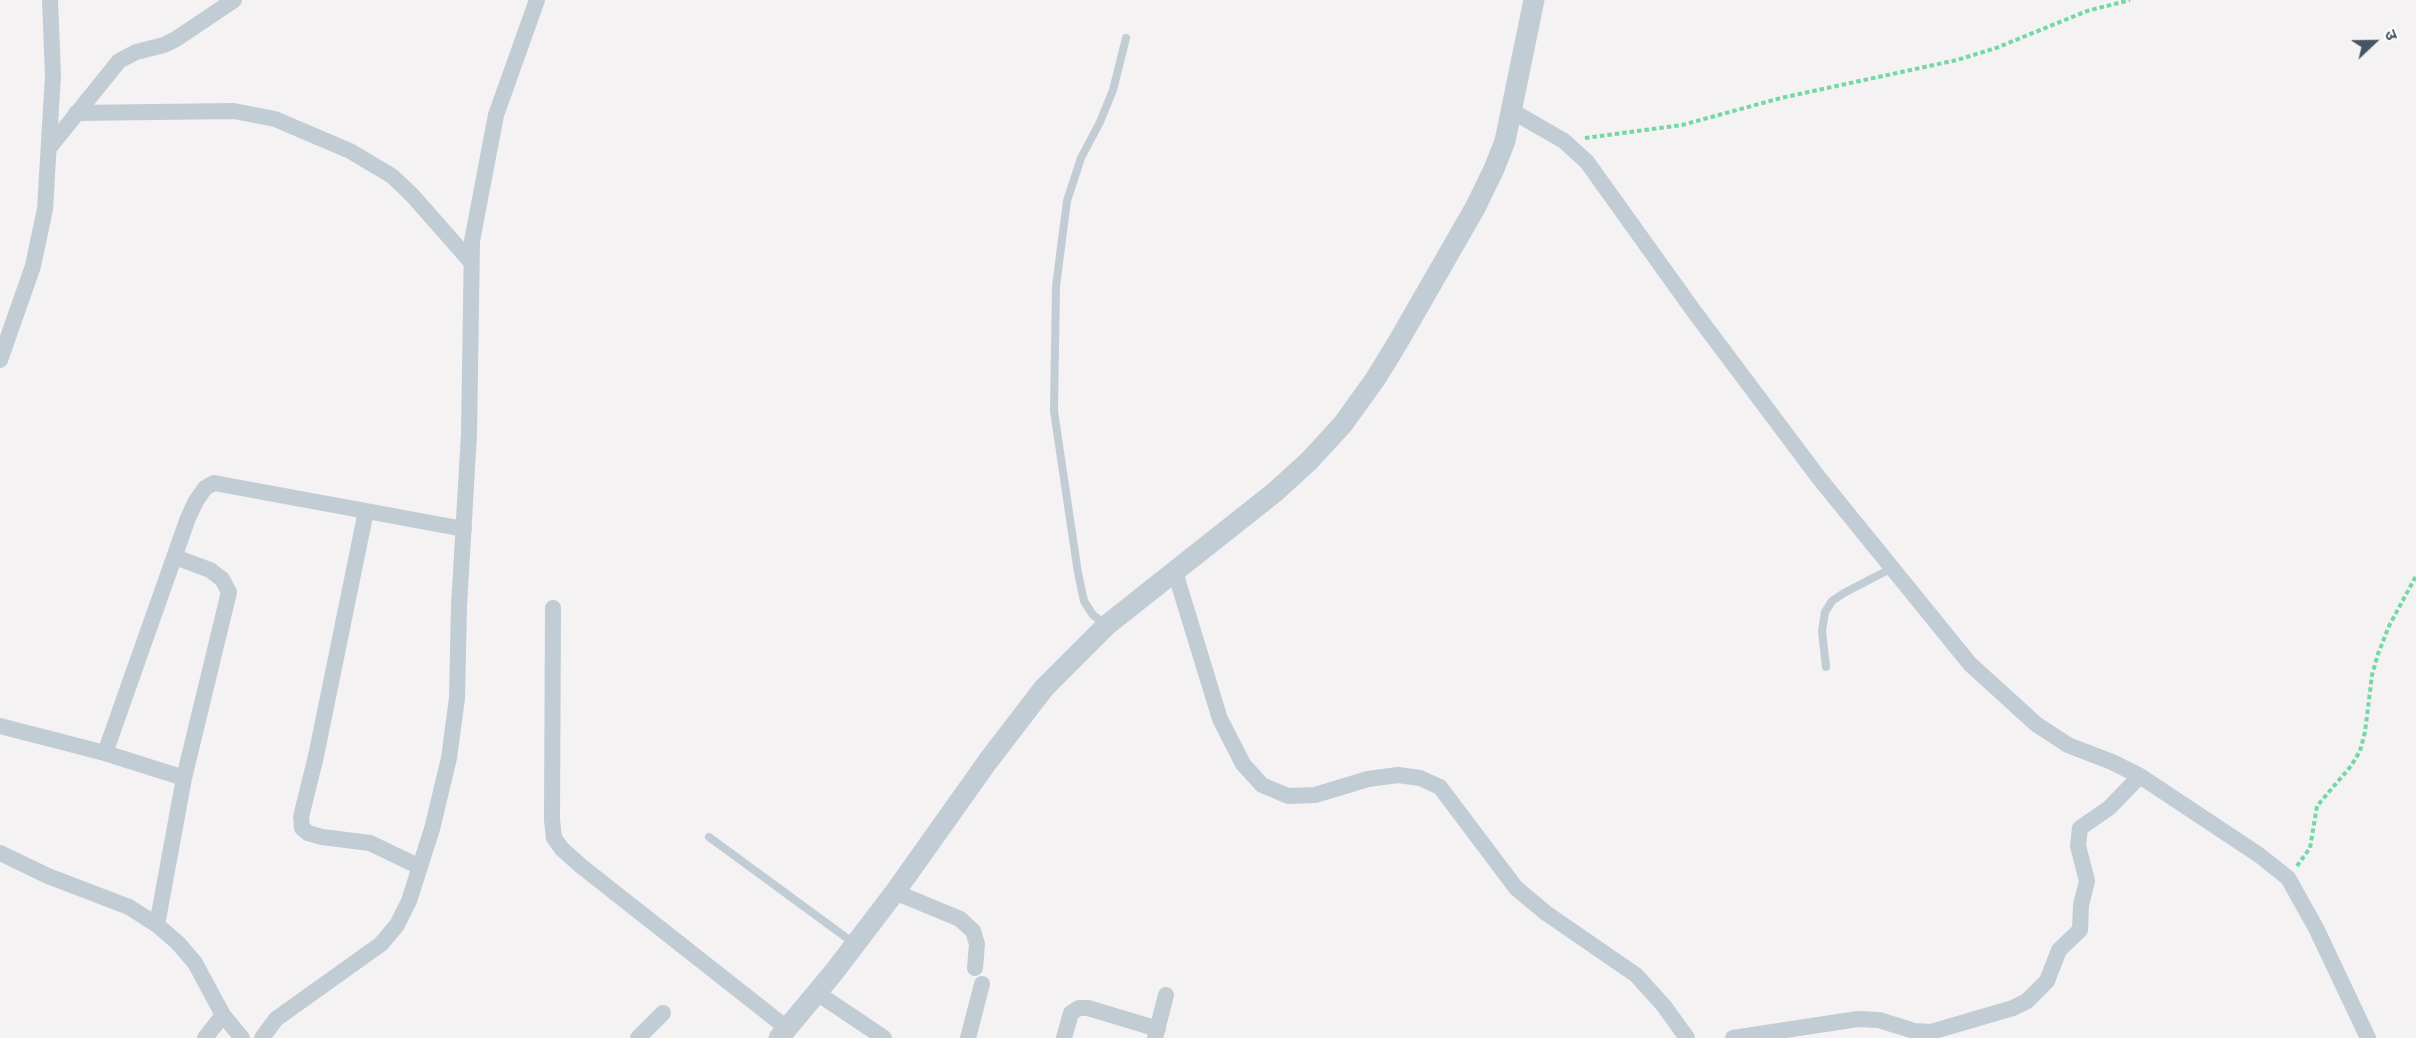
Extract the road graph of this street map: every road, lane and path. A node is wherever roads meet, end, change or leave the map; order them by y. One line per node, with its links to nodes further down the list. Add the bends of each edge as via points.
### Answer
1 (50, 0): 10 (street, via 53,75)
2 (234, 0): 8 (street, via 176,39 118,61)
3 (537, 0): 11 (street, via 496,115 473,229)
4 (1534, 0): 7 (street)
5 (2130, 0): 9 (path, via 2087,11 1957,60 1781,98 1682,125)
6 (1126, 38): 20 (lane, via 1113,90 1081,158 1067,201 1056,286 1054,411 1078,573 1084,601 1093,615)
7 (1512, 111): 9 (street); 17 (street, via 1505,141 1475,208 1356,406 1310,461)
8 (75, 113): 10 (street); 11 (street, via 234,111 275,119 350,151 392,176)
9 (1564, 141): 16 (street, via 1587,162 1798,450)
10 (49, 148): 12 (street, via 39,247)
11 (471, 261): 14 (street)
12 (0, 360)
13 (366, 511): 14 (street); 15 (street, via 214,483 196,501); 28 (street, via 301,817 302,828 322,837 370,843)
14 (464, 529): 28 (street, via 457,698 450,748)
15 (175, 557): 23 (street); 25 (street, via 210,570 222,579 228,592)
16 (1892, 568): 21 (lane, via 1832,601 1825,612 1822,631); 24 (street, via 1970,664 2036,724 2068,745)
17 (1175, 572): 20 (street); 48 (street, via 1220,719 1243,764 1262,785 1288,796 1315,795 1368,779 1398,775 1420,778 1440,787 1516,888 1636,975)
18 (2416, 576): 29 (path, via 2378,654 2360,751 2317,806 2310,848)
19 (553, 608): 39 (street, via 554,838 581,866)
20 (1107, 625): 30 (street, via 1044,688)
21 (1826, 667)
22 (0, 726): 23 (street)
23 (105, 753): 25 (street)
24 (2140, 776): 29 (street); 49 (street, via 2109,808 2080,828 2078,846 2087,881 2080,930 2059,950 2047,981 2027,1001 1930,1032 1858,1019)
25 (184, 778): 31 (street)
26 (708, 837): 32 (lane)
27 (0, 853): 31 (street, via 129,907)
28 (420, 867): 43 (street, via 397,925 381,944 292,1006)
29 (2288, 878): 50 (street)
30 (895, 892): 32 (street); 33 (street, via 960,919 973,931 977,944)
31 (157, 926): 38 (street, via 195,963)
32 (855, 944): 35 (street)
33 (975, 968)
34 (982, 984): 46 (street)
35 (817, 993): 39 (street); 45 (street)
36 (1166, 994): 40 (street)
37 (663, 1013): 44 (street)
38 (223, 1015): 41 (street); 42 (street)
39 (783, 1033)
40 (1156, 1034): 47 (street, via 1079,1008 1071,1013)
41 (205, 1038)
42 (242, 1038)
43 (262, 1038)
44 (638, 1038)
45 (884, 1038)
46 (968, 1038)
47 (1064, 1038)
48 (1687, 1038)
49 (1733, 1038)
50 (2368, 1038)

